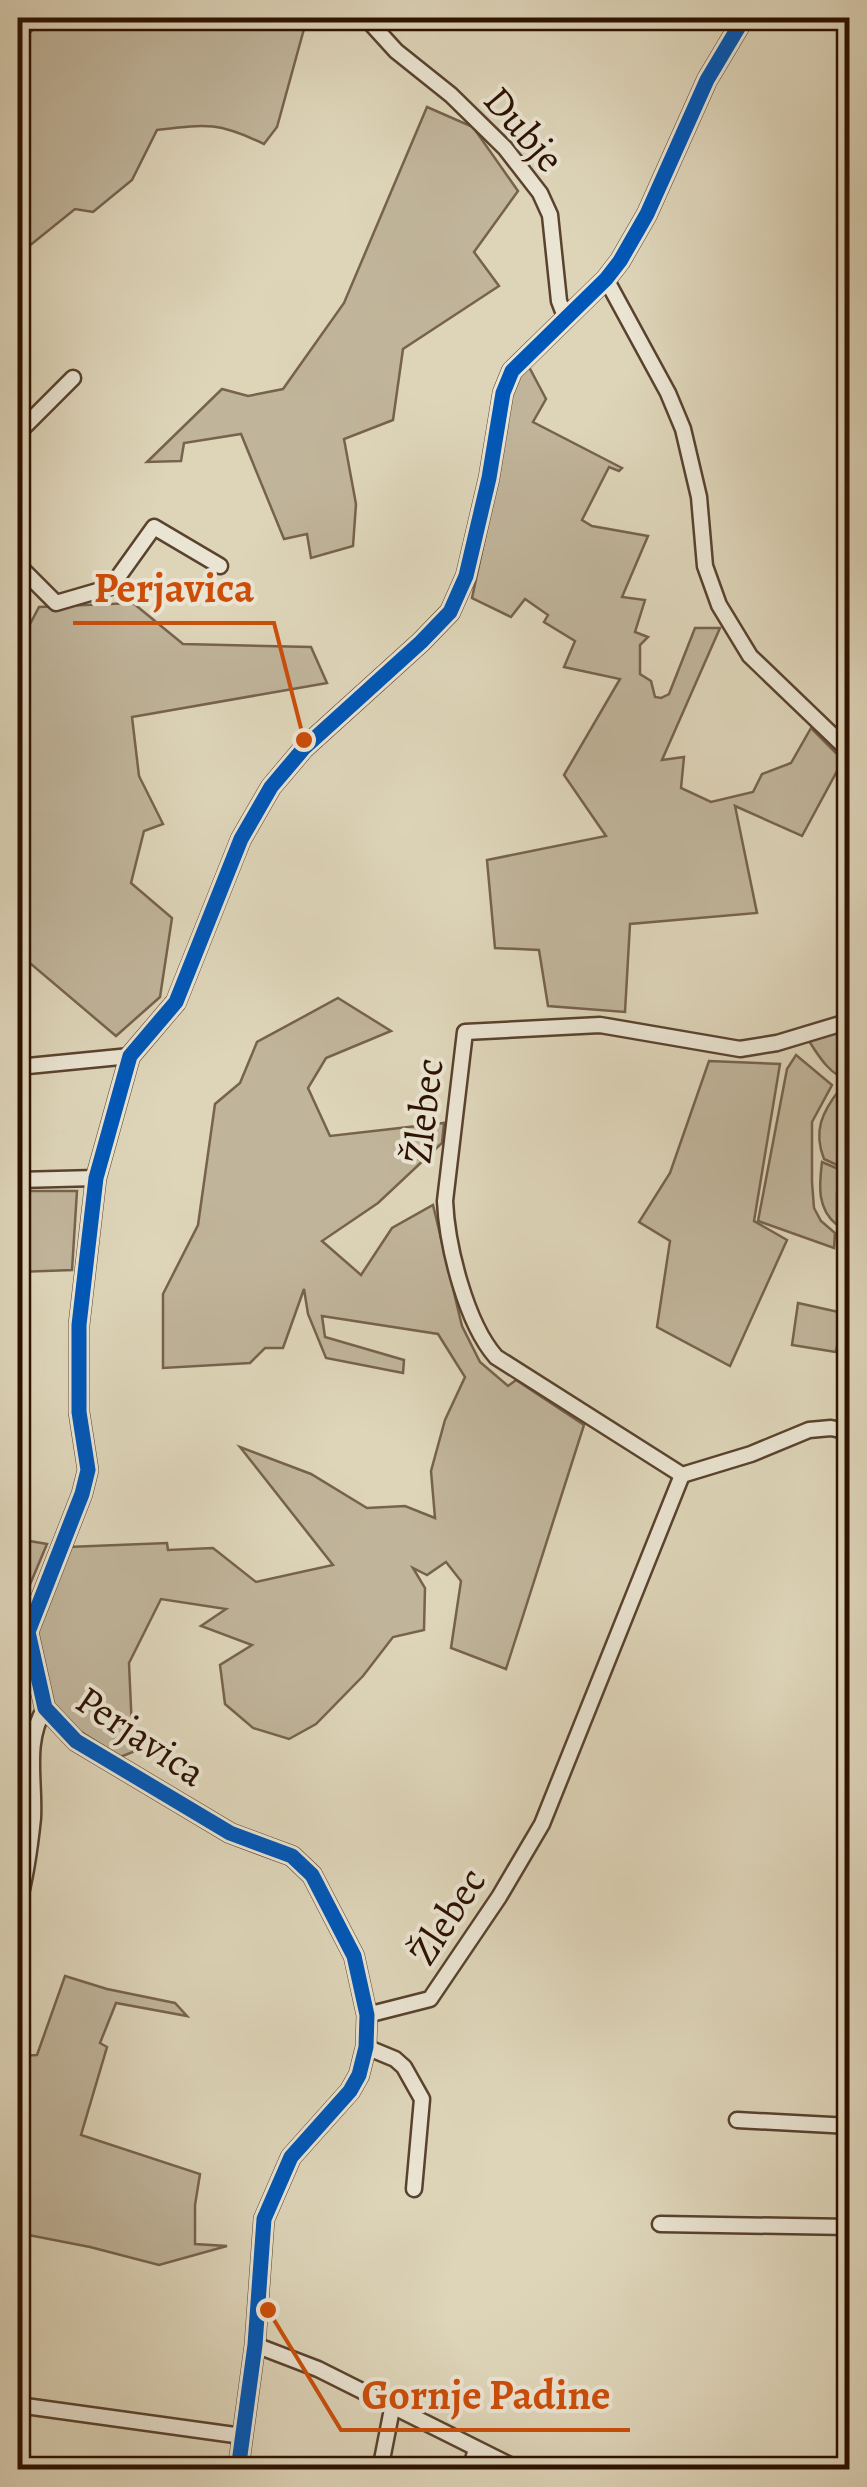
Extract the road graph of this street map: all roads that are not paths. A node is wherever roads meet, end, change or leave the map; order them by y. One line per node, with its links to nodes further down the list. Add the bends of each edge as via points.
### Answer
1 (366, 18): 4 (street, Dubje, via 505,148 540,193 550,216)
2 (744, 18): 3 (street, Perjavica, via 707,80 647,214)
3 (606, 279): 4 (street, Perjavica); 9 (street, via 683,429 700,496 705,566 718,605 750,656)
4 (566, 320): 11 (street, Perjavica, via 512,372 502,393 466,576 450,612 271,787 241,839 176,1002)
5 (72, 378): 6 (street)
6 (18, 433)
7 (220, 566): 8 (street, via 154,526 111,587 56,603)
8 (18, 570)
9 (850, 752)
10 (850, 1021): 16 (street, Žlebec, via 740,1048 600,1025 465,1032 446,1220 478,1335 496,1357)
11 (130, 1056): 12 (street); 13 (street, Perjavica)
12 (18, 1067)
13 (96, 1178): 14 (street); 17 (street, Perjavica, via 79,1325 79,1412 88,1470)
14 (18, 1180)
15 (850, 1432): 16 (street, via 809,1430)
16 (682, 1475): 20 (street, Žlebec, via 572,1756 524,1857 430,2000)
17 (23, 1632): 18 (street, Perjavica)
18 (45, 1708): 19 (street, Perjavica, via 32,1739 33,1816); 20 (street, Perjavica, via 76,1741 230,1833 292,1856 312,1875 354,1956)
19 (18, 1905)
20 (367, 2015): 21 (street, Perjavica)
21 (366, 2047): 24 (street, via 395,2059 422,2100); 27 (street, Perjavica, via 350,2091 291,2157 268,2206)
22 (737, 2120): 23 (street)
23 (850, 2126)
24 (414, 2190)
25 (660, 2224): 26 (street)
26 (850, 2226)
27 (255, 2345): 29 (street); 30 (street, Perjavica)
28 (18, 2405): 30 (street)
29 (392, 2408): 31 (street); 33 (street)
30 (242, 2436): 32 (street, Perjavica)
31 (476, 2449): 34 (street); 35 (street)
32 (238, 2470)
33 (380, 2470)
34 (470, 2470)
35 (520, 2470)

